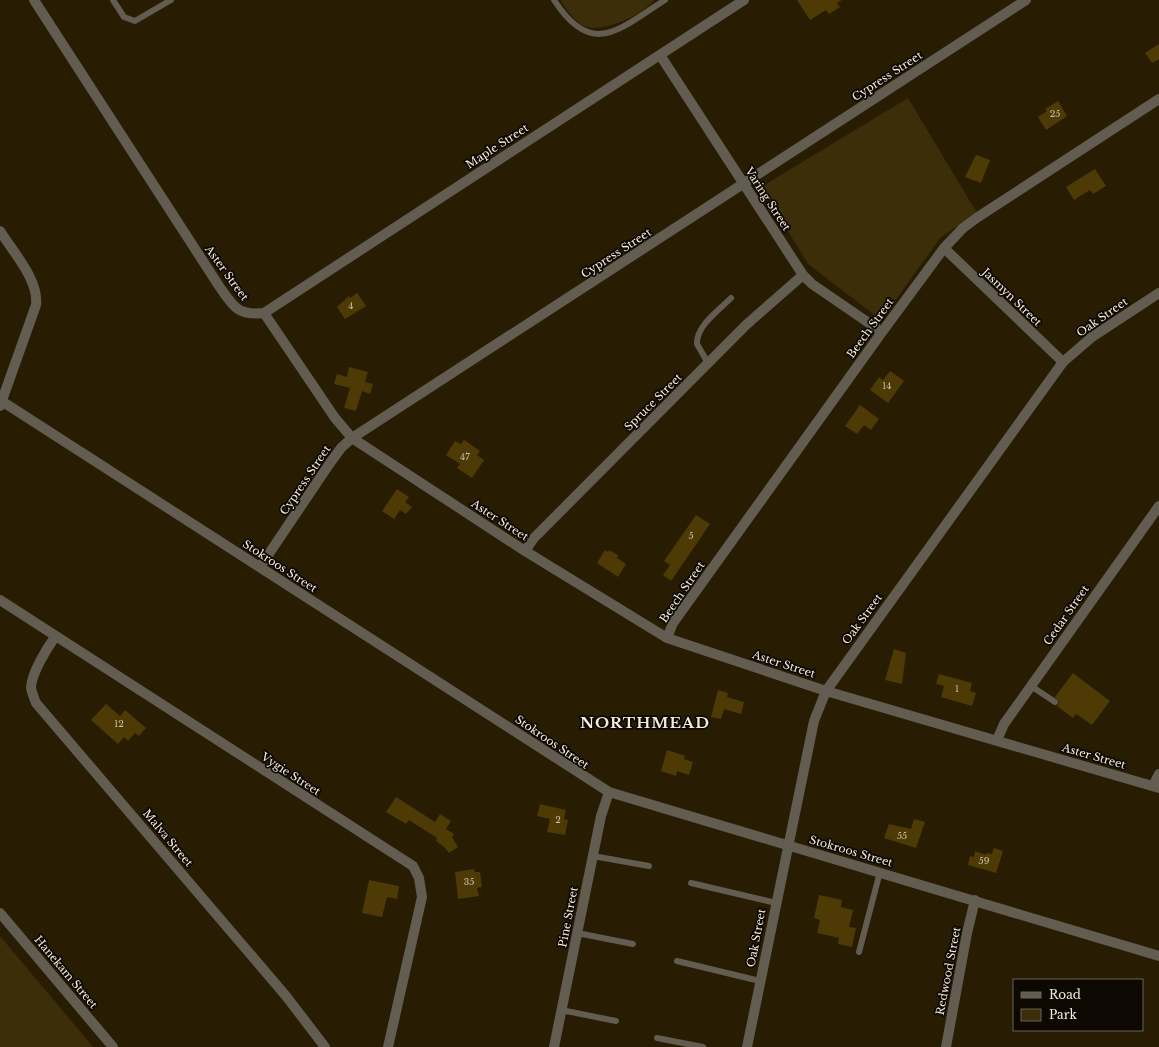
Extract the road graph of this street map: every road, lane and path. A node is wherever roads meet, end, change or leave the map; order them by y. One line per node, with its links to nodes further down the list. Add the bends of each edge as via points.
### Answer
1 (34, 0): 16 (street, Aster Street, via 233,305 237,310 247,314)
2 (113, 0): 3 (lane, via 124,17 135,21)
3 (171, 0)
4 (554, 0): 5 (lane, via 573,25 588,33 602,35 617,30)
5 (665, 0)
6 (744, 0): 8 (street, Maple Street)
7 (1026, 0): 10 (street, Cypress Street)
8 (660, 55): 10 (street, Varing Street); 16 (street, Maple Street)
9 (1159, 99): 12 (street, Beech Street, via 978,217)
10 (745, 184): 13 (street, Varing Street); 21 (street, Cypress Street)
11 (0, 231): 20 (street, via 34,283 37,298)
12 (944, 248): 17 (street, Beech Street); 18 (street, Jasmyn Street)
13 (803, 275): 17 (street, Varing Street, via 812,284); 19 (street, Spruce Street)
14 (1159, 293): 18 (street, Oak Street, via 1092,337)
15 (731, 298): 19 (lane, via 700,333 697,344)
16 (264, 313): 21 (street, Aster Street, via 335,418)
17 (882, 332): 27 (street, Beech Street, via 674,624)
18 (1063, 362): 29 (street, Oak Street)
19 (708, 363): 23 (street, Spruce Street, via 534,538)
20 (1, 402): 24 (street, Stokroos Street)
21 (352, 438): 23 (street, Aster Street); 24 (street, Cypress Street, via 330,463)
22 (1159, 506): 28 (street, Cedar Street)
23 (526, 551): 27 (street, Aster Street)
24 (260, 567): 34 (street, Stokroos Street)
25 (0, 600): 26 (street, Vygie Street)
26 (55, 637): 53 (street, Malva Street, via 33,680 32,694 36,702 286,996); 54 (street, Vygie Street, via 413,866 419,878 422,897)
27 (667, 638): 29 (street, Aster Street)
28 (1031, 686): 30 (lane); 31 (street, Cedar Street, via 1004,724)
29 (826, 691): 31 (street, Aster Street); 35 (street, Oak Street, via 814,721)
30 (1055, 702)
31 (997, 740): 33 (street, Aster Street)
32 (1159, 774): 33 (street)
33 (1156, 787)
34 (609, 792): 35 (street, Stokroos Street); 36 (street, Pine Street)
35 (788, 844): 38 (street, Stokroos Street); 41 (street, Oak Street)
36 (593, 856): 37 (lane); 43 (street, Pine Street)
37 (649, 866)
38 (880, 872): 40 (street, Stokroos Street); 45 (lane)
39 (691, 883): 41 (lane)
40 (975, 900): 46 (street, Stokroos Street); 58 (street, Redwood Street)
41 (776, 903): 48 (street, Oak Street)
42 (0, 913): 52 (street, Hanekam Street)
43 (577, 933): 44 (lane); 49 (street, Pine Street)
44 (633, 944)
45 (859, 952)
46 (1159, 956)
47 (677, 961): 48 (lane)
48 (760, 982): 57 (street, Oak Street)
49 (561, 1010): 50 (lane); 55 (street, Pine Street)
50 (616, 1021)
51 (657, 1038): 56 (lane)
52 (114, 1047)
53 (325, 1047)
54 (388, 1047)
55 (554, 1047)
56 (703, 1047)
57 (747, 1047)
58 (946, 1047)

